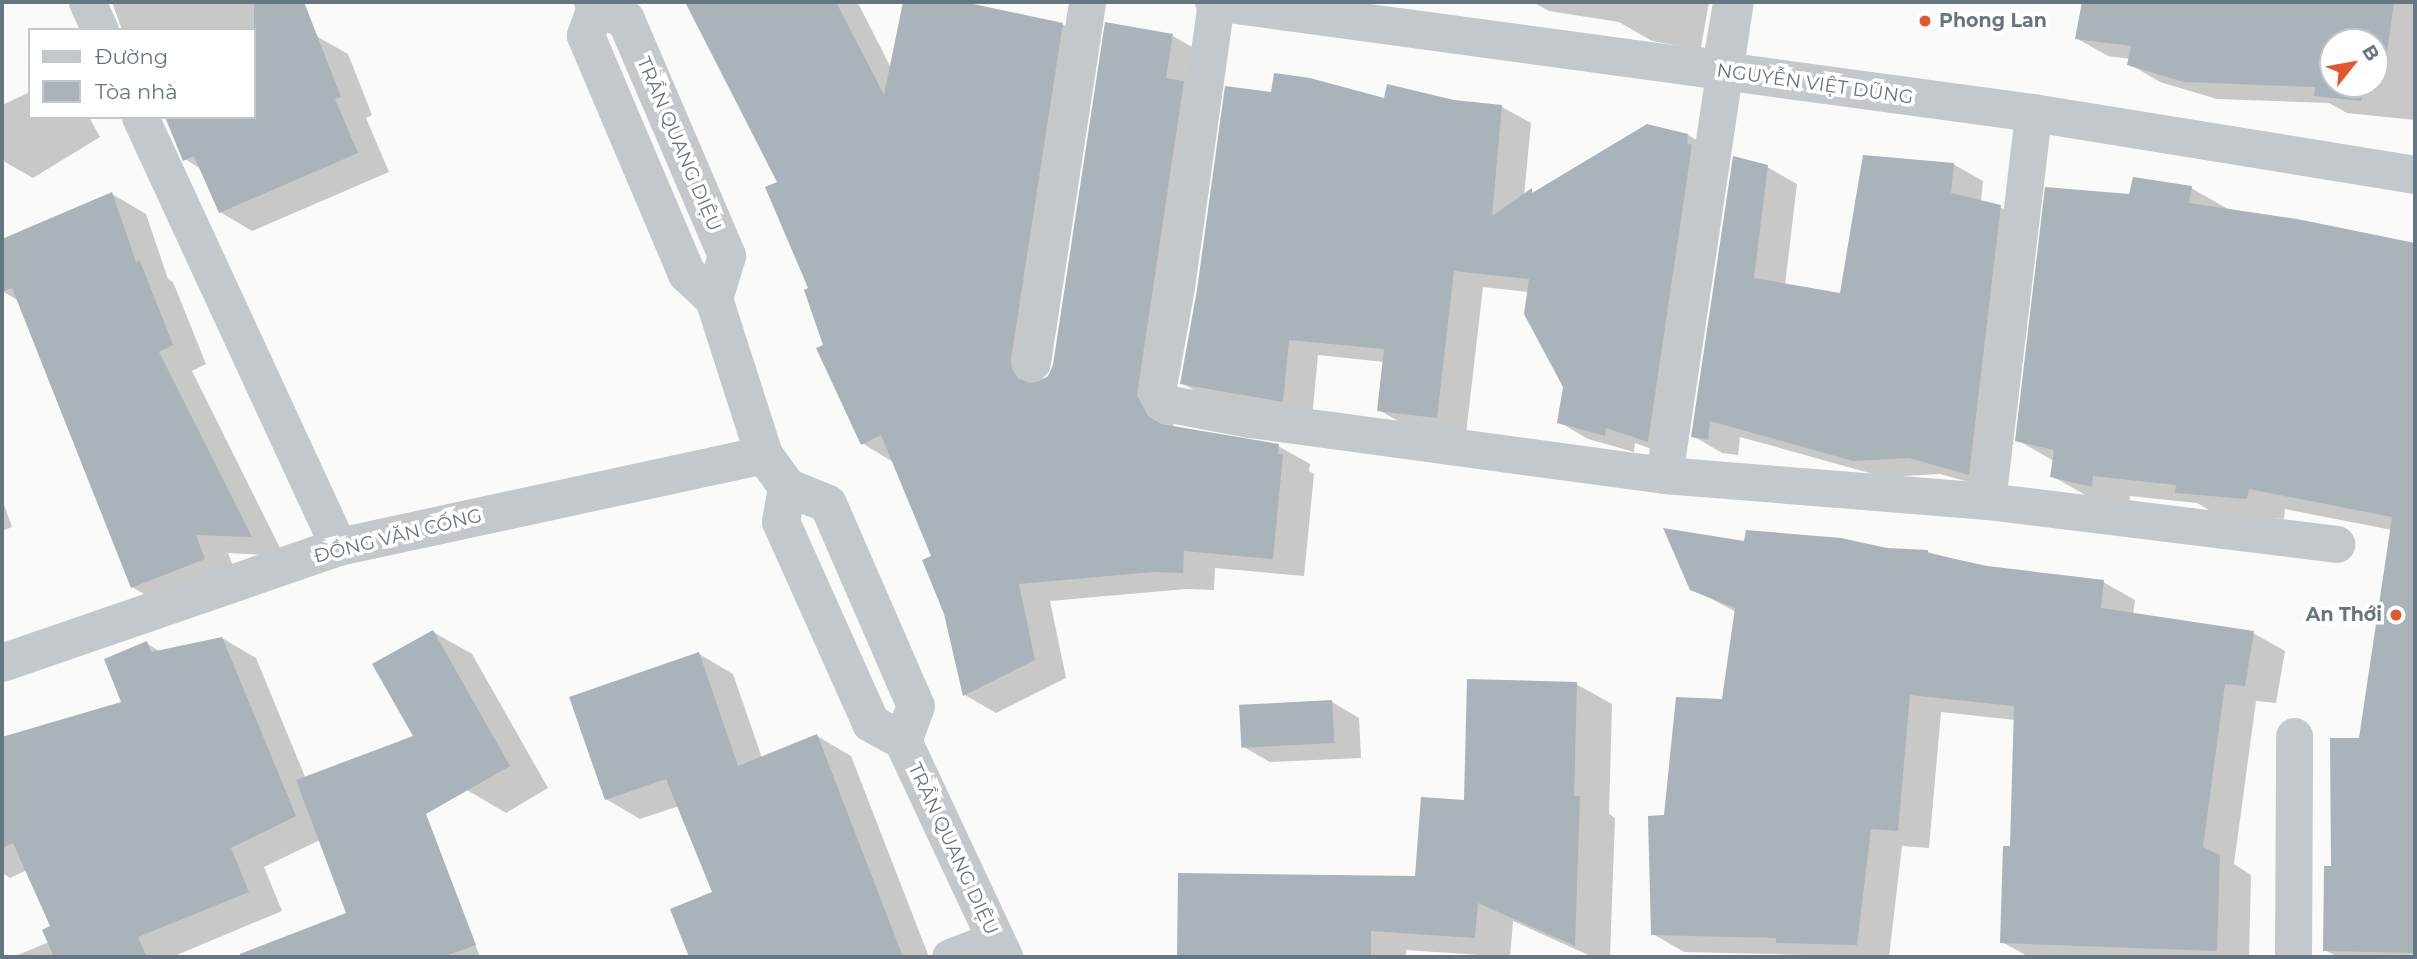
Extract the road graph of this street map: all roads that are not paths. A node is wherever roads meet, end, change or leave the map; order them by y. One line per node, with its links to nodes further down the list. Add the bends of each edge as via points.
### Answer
1 (87, 2): 6 (street)
2 (1087, 2): 11 (street)
3 (1215, 2): 7 (street, NGUYỄN VIỆT DŨNG); 13 (street, via 1158,386 1160,399 1172,406 1250,419)
4 (1735, 2): 7 (street)
5 (594, 4): 12 (street, via 586,36 687,274 714,299)
6 (99, 28)
7 (1725, 72): 8 (street, NGUYỄN VIỆT DŨNG); 13 (street)
8 (2033, 113): 10 (street, NGUYỄN VIỆT DŨNG); 15 (street)
9 (141, 119): 17 (street)
10 (2415, 175)
11 (1032, 362)
12 (764, 455): 14 (street); 17 (street, ĐỒNG VĂN CỐNG)
13 (1664, 475): 15 (street)
14 (788, 487): 20 (street, TRẦN QUANG DIỆU, via 781,522 866,711 872,723); 20 (street, TRẦN QUANG DIỆU, via 828,504 916,706)
15 (1987, 501): 16 (street)
16 (2336, 544)
17 (339, 547): 18 (street, ĐỒNG VĂN CỐNG)
18 (2, 663)
19 (2294, 736): 23 (street)
20 (903, 741): 21 (street, TRẦN QUANG DIỆU)
21 (999, 948): 22 (street)
22 (950, 957)
23 (2293, 957)

